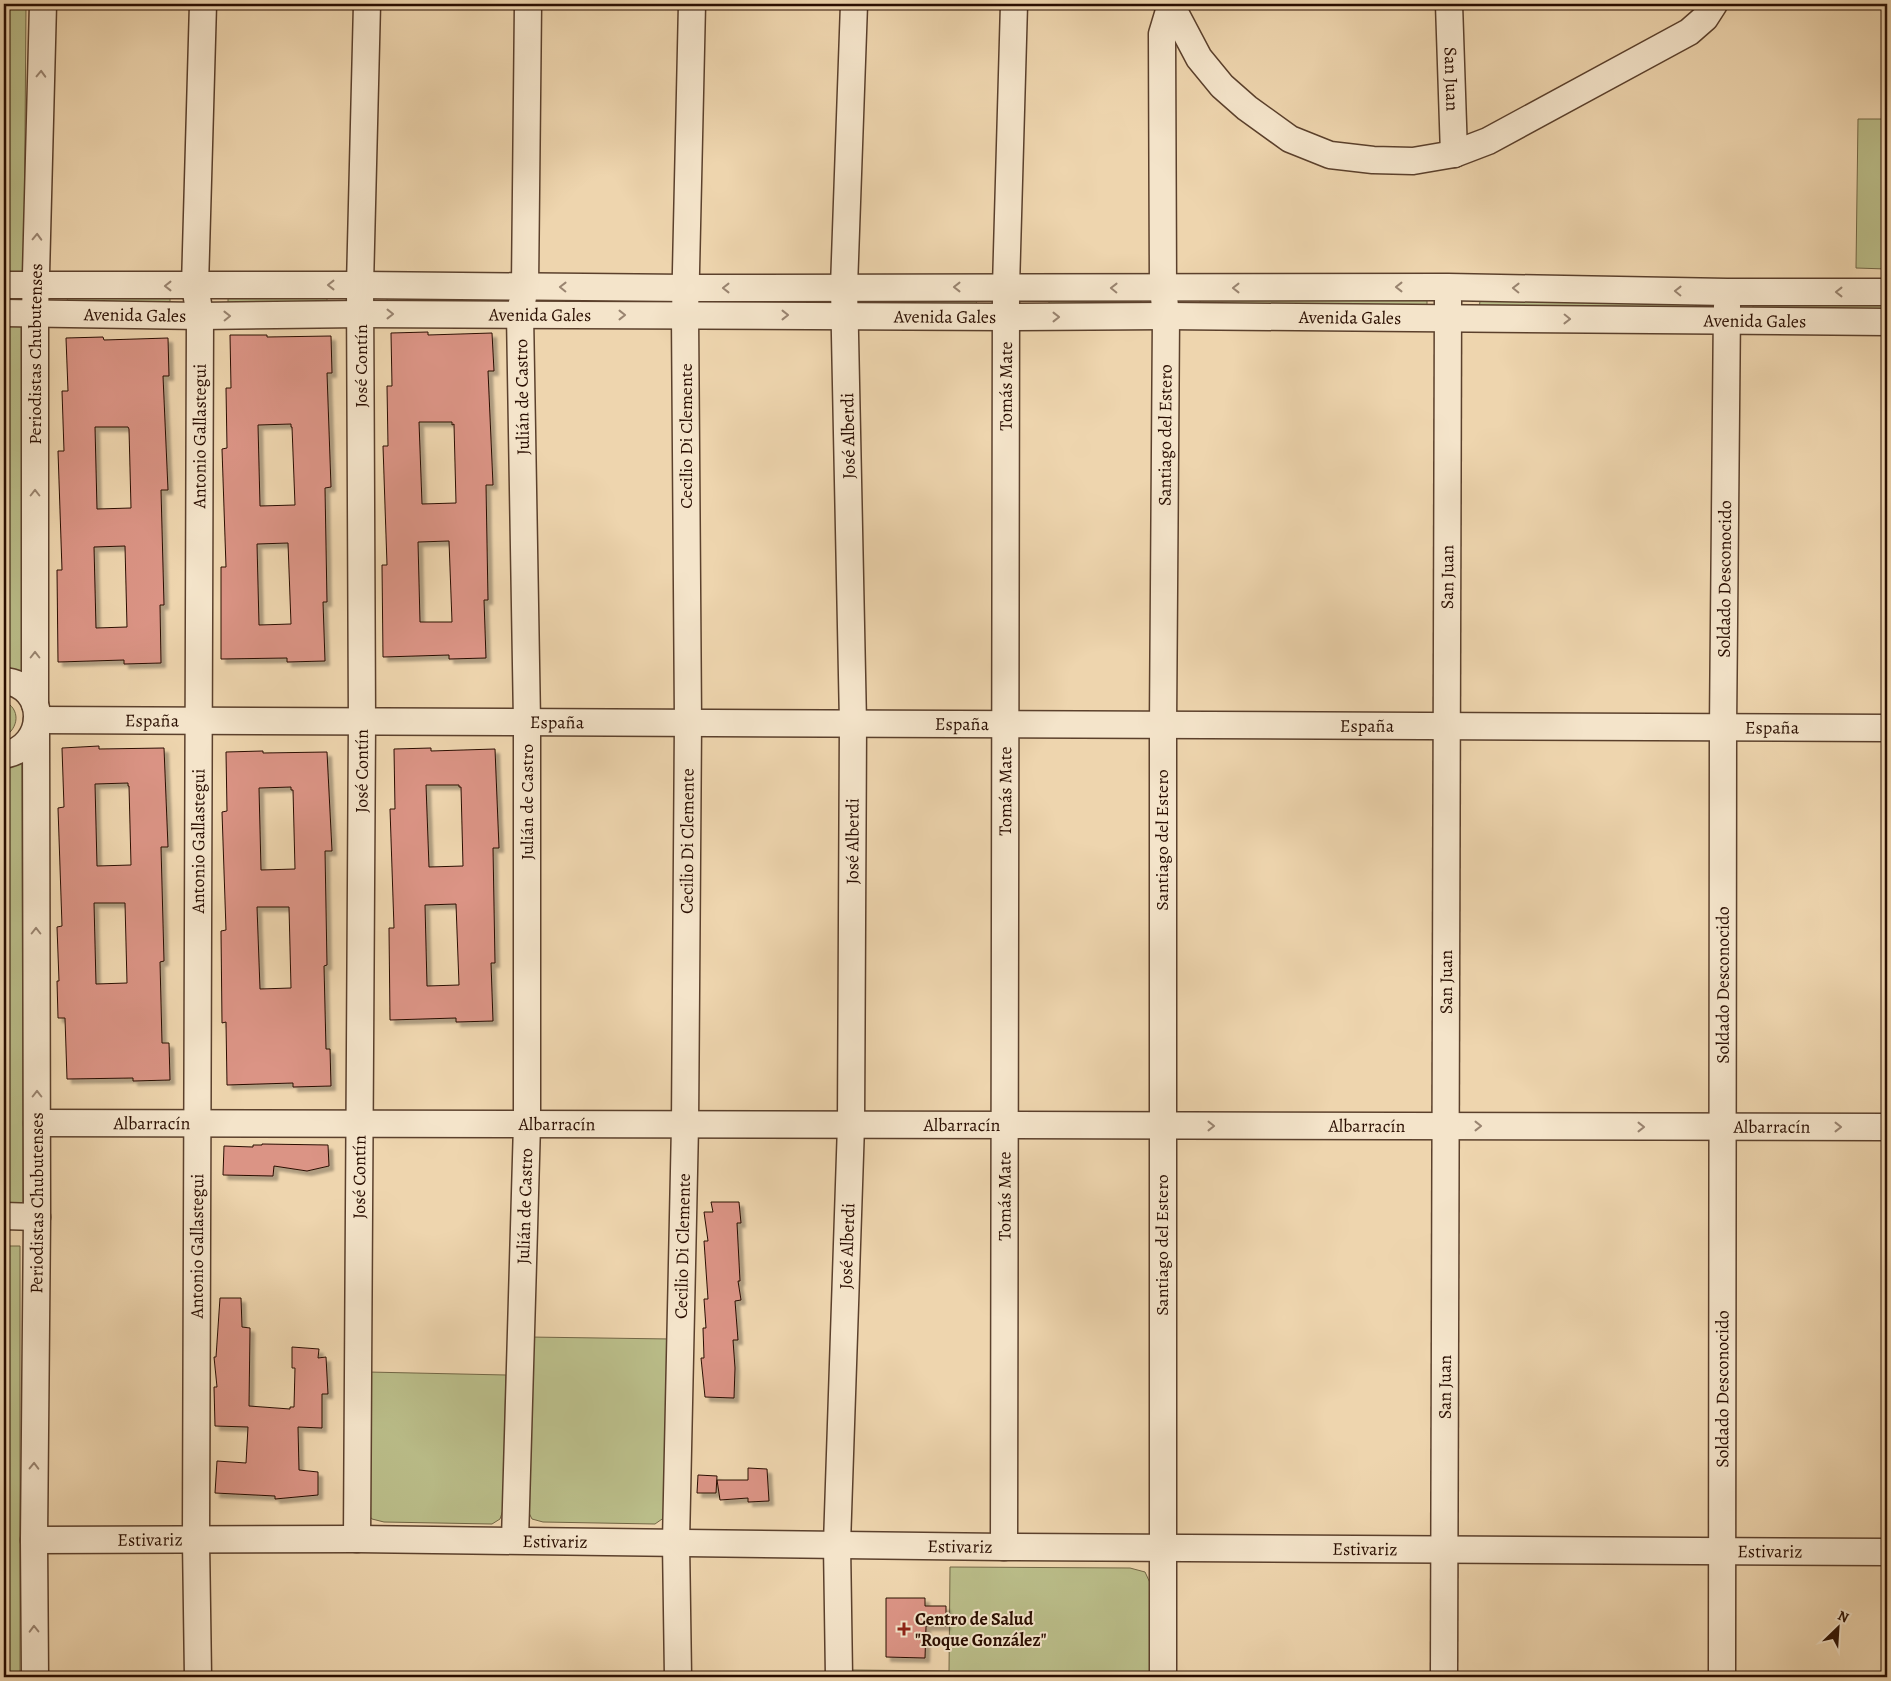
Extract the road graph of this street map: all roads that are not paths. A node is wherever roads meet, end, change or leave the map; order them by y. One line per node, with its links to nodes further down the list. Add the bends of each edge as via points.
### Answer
1 (43, 4): 14 (street, Periodistas Chubutenses, one-way to 1)
2 (203, 4): 15 (street, Antonio Gallastegui)
3 (367, 4): 13 (street, José Contín)
4 (528, 4): 16 (street, Julián de Castro)
5 (692, 4): 20 (street, Cecilio Di Clemente)
6 (854, 4): 17 (street, José Alberdi)
7 (1014, 4): 18 (street, Tomás Mate)
8 (1449, 4): 11 (street, San Juan)
9 (1714, 4): 11 (street, via 1705,18 1689,32 1488,141)
10 (1171, 5): 11 (street, via 1199,58 1222,86 1290,139 1330,155 1373,160 1413,162); 21 (street, Santiago del Estero, via 1162,34)
11 (1454, 154)
12 (4, 285): 14 (street, Avenida Gales)
13 (360, 285): 15 (street, Avenida Gales, one-way to 15); 16 (street, Avenida Gales); 26 (street, José Contín)
14 (36, 286): 15 (street, Avenida Gales, one-way to 14); 24 (street, Periodistas Chubutenses)
15 (195, 286): 29 (street, Antonio Gallastegui)
16 (525, 286): 20 (street, Avenida Gales, one-way to 16); 27 (street, Julián de Castro)
17 (844, 287): 18 (street, Avenida Gales, one-way to 17); 20 (street, Avenida Gales, one-way to 20); 30 (street, José Alberdi)
18 (1006, 287): 21 (street, Avenida Gales, one-way to 18); 32 (street, Tomás Mate)
19 (1448, 287): 21 (street, Avenida Gales, one-way to 21); 22 (street, Avenida Gales, one-way to 19); 33 (street, San Juan)
20 (687, 288): 28 (street, Cecilio Di Clemente)
21 (1163, 288): 31 (street, Santiago del Estero)
22 (1727, 292): 23 (street, Avenida Gales, one-way to 22); 34 (street, Soldado Desconocido)
23 (1887, 292)
24 (35, 312): 25 (street, Avenida Gales); 29 (street, Avenida Gales); 37 (street, Periodistas Chubutenses, one-way to 24)
25 (4, 313)
26 (360, 314): 27 (street, Avenida Gales, one-way to 27); 29 (street, Avenida Gales, one-way to 26); 39 (street, José Contín)
27 (520, 314): 28 (street, Avenida Gales, one-way to 28); 40 (street, Julián de Castro)
28 (685, 315): 30 (street, Avenida Gales, one-way to 30); 41 (street, Cecilio Di Clemente)
29 (200, 316): 38 (street, Antonio Gallastegui)
30 (846, 316): 32 (street, Avenida Gales); 42 (street, José Alberdi)
31 (1166, 316): 32 (street, Avenida Gales, one-way to 31); 33 (street, Avenida Gales); 44 (street, Santiago del Estero)
32 (1007, 317): 43 (street, Tomás Mate)
33 (1449, 318): 34 (street, Avenida Gales, one-way to 34); 45 (street, San Juan)
34 (1727, 322): 35 (street, Avenida Gales); 46 (street, Soldado Desconocido)
35 (1887, 322)
36 (4, 681): 37 (street, via 18,685 28,693)
37 (36, 717): 38 (street, España); 48 (street, via 31,739 23,748); 49 (street, Periodistas Chubutenses, one-way to 37)
38 (198, 721): 39 (street, España); 50 (street, Antonio Gallastegui)
39 (362, 721): 40 (street, España); 51 (street, José Contín)
40 (527, 722): 41 (street, España); 52 (street, Julián de Castro)
41 (688, 722): 42 (street, España); 53 (street, Cecilio Di Clemente)
42 (853, 723): 43 (street, España); 54 (street, José Alberdi)
43 (1006, 724): 44 (street, España); 55 (street, Tomás Mate)
44 (1163, 724): 45 (street, España); 56 (street, Santiago del Estero)
45 (1446, 726): 46 (street, España); 57 (street, San Juan)
46 (1723, 727): 47 (street, España); 58 (street, Soldado Desconocido)
47 (1887, 728)
48 (4, 755)
49 (37, 1123): 50 (street, Albarracín); 61 (street, Periodistas Chubutenses)
50 (199, 1124): 51 (street, Albarracín); 65 (street, Antonio Gallastegui)
51 (361, 1124): 52 (street, Albarracín); 62 (street, José Contín)
52 (527, 1124): 53 (street, Albarracín); 64 (street, Julián de Castro)
53 (685, 1125): 54 (street, Albarracín); 66 (street, Cecilio Di Clemente)
54 (850, 1125): 55 (street, Albarracín); 67 (street, José Alberdi)
55 (1005, 1126): 56 (street, Albarracín); 68 (street, Tomás Mate)
56 (1162, 1126): 57 (street, Albarracín, one-way to 57); 69 (street, Santiago del Estero)
57 (1445, 1126): 58 (street, Albarracín, one-way to 58); 70 (street, San Juan)
58 (1723, 1127): 59 (street, Albarracín, one-way to 59); 71 (street, Soldado Desconocido)
59 (1887, 1127)
60 (4, 1216): 61 (street)
61 (37, 1217): 63 (street, Periodistas Chubutenses, one-way to 61)
62 (357, 1539): 64 (street, Estivariz); 65 (street, Estivariz)
63 (34, 1540): 65 (street, Estivariz); 73 (street, Periodistas Chubutenses, one-way to 63)
64 (515, 1540): 66 (street, Estivariz)
65 (196, 1541): 74 (street, Antonio Gallastegui)
66 (676, 1542): 67 (street, Estivariz); 75 (street, Cecilio Di Clemente)
67 (837, 1544): 68 (street, Estivariz); 76 (street, José Alberdi)
68 (1004, 1547): 69 (street, Estivariz)
69 (1162, 1547): 70 (street, Estivariz); 77 (street, Santiago del Estero)
70 (1444, 1548): 71 (street, Estivariz); 78 (street, San Juan)
71 (1722, 1551): 72 (street, Estivariz); 79 (street, Soldado Desconocido)
72 (1887, 1552)
73 (35, 1677)
74 (198, 1677)
75 (678, 1677)
76 (839, 1677)
77 (1163, 1677)
78 (1444, 1677)
79 (1722, 1677)

